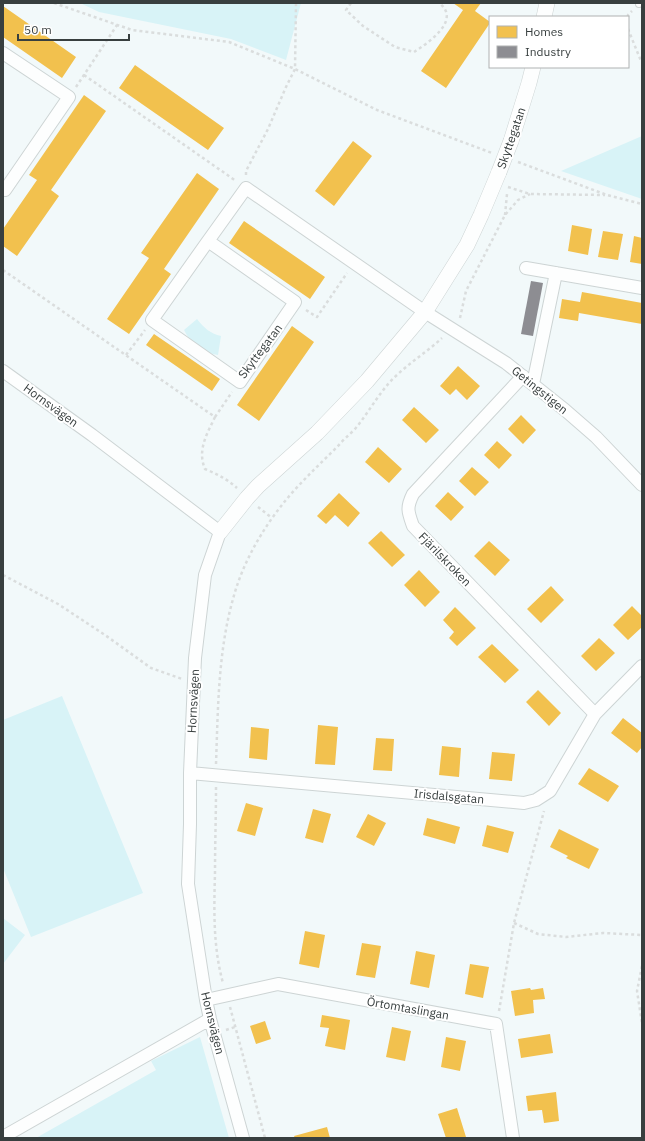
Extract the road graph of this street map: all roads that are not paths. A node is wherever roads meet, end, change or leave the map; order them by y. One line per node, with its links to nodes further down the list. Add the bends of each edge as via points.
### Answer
1 (547, 3): 2 (street)
2 (544, 16)
3 (3, 53): 5 (street, via 69,97 5,190)
4 (533, 68): 10 (street, Skyttegatan, bridge, via 511,141 504,177)
5 (3, 188)
6 (208, 241): 6 (street, Skyttegatan, via 296,302 240,382 152,320); 10 (street, via 246,188)
7 (526, 268): 8 (street)
8 (556, 273): 9 (street); 13 (street)
9 (642, 288)
10 (426, 312): 12 (street, Getingstigen); 15 (street, Skyttegatan, via 367,381 317,433 258,486)
11 (3, 371): 15 (street, Hornsvägen)
12 (523, 376): 13 (street, Getingstigen); 17 (street, Fjärilskroken, via 413,494 408,504 409,515 413,526)
13 (533, 384): 14 (street, Getingstigen, via 596,437)
14 (642, 485)
15 (220, 532): 18 (street, Hornsvägen, via 205,575 195,658)
16 (642, 666): 17 (street)
17 (595, 714): 18 (street, Irisdalsgatan, via 550,792 524,803)
18 (190, 773): 19 (street, Hornsvägen, via 188,884)
19 (206, 1000): 20 (street, Hornsvägen); 23 (street, Örtomtaslingan, via 278,984 496,1024)
20 (210, 1019): 21 (street); 22 (street, Hornsvägen)
21 (3, 1137)
22 (243, 1138)
23 (513, 1138)

